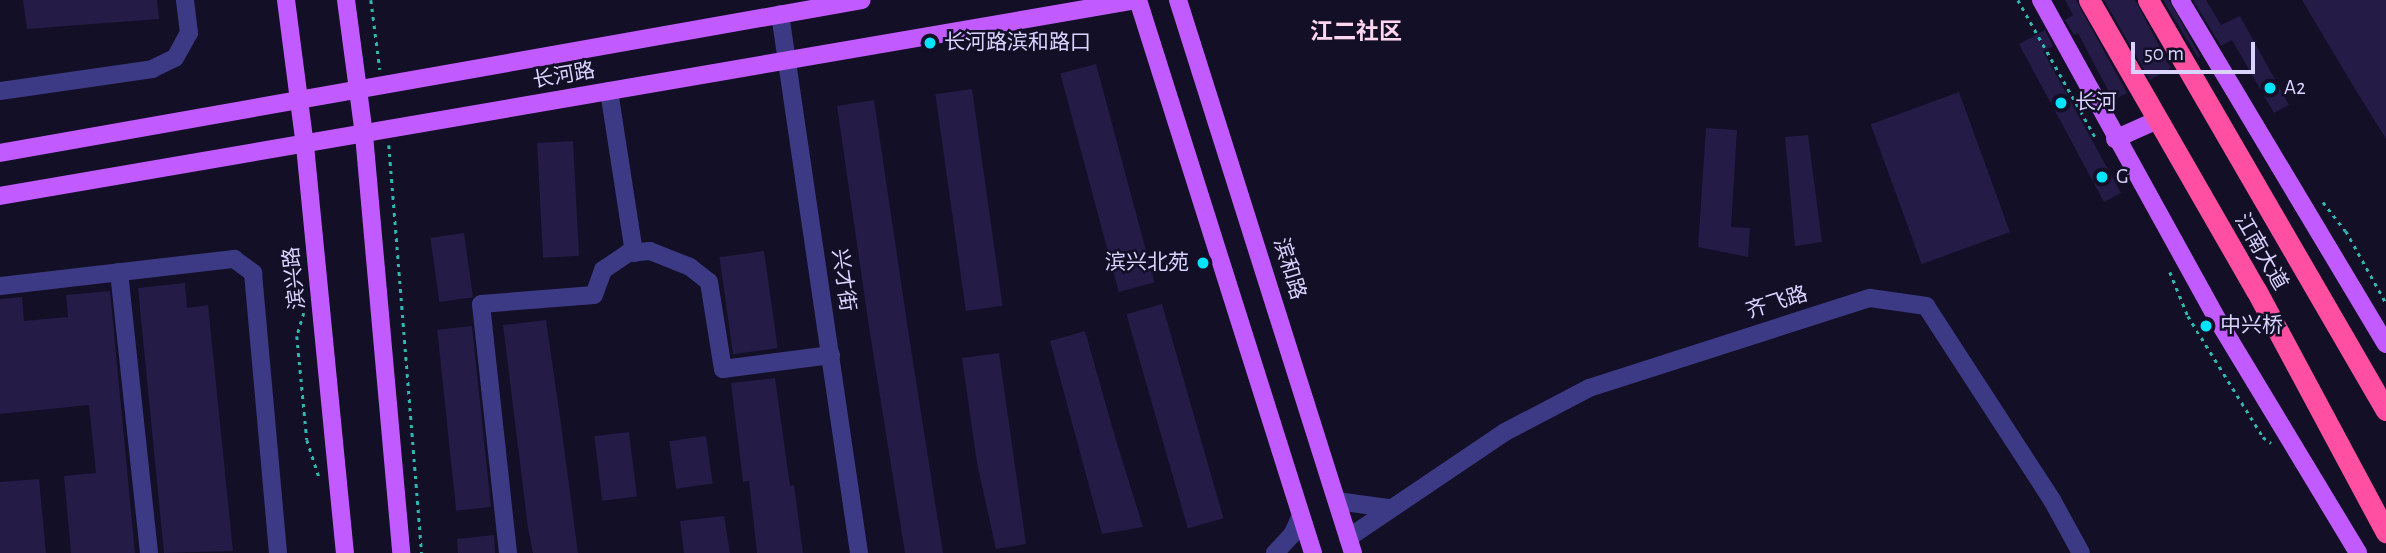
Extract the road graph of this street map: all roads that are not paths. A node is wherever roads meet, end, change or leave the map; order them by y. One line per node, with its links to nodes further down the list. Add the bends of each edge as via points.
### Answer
1 (185, 0): 17 (street, via 189,33 175,58 152,69)
2 (286, 0): 19 (main road, 滨兴路)
3 (346, 0): 16 (main road)
4 (862, 0): 11 (main road, 长河路)
5 (1137, 0): 13 (main road, 长河路); 34 (main road)
6 (1178, 0): 32 (main road, 滨和路)
7 (2041, 0): 22 (main road)
8 (2089, 0): 20 (highway, 江南大道)
9 (2148, 0): 14 (highway, 江南大道)
10 (2180, 0): 12 (main road)
11 (780, 14): 13 (street, 兴才街); 16 (main road, 长河路)
12 (2206, 45): 14 (main road); 29 (main road)
13 (789, 58): 18 (main road, 长河路); 30 (street, 兴才街)
14 (2183, 58): 31 (highway, 江南大道)
15 (0, 84): 17 (street)
16 (358, 87): 19 (main road, 长河路); 21 (main road)
17 (0, 91)
18 (609, 91): 21 (main road, 长河路); 26 (street)
19 (297, 98): 23 (main road, 滨兴路); 24 (main road, 长河路)
20 (2155, 121): 22 (main road); 35 (highway, 江南大道, via 2256,290)
21 (364, 135): 23 (main road, 长河路); 40 (main road)
22 (2115, 139): 46 (main road)
23 (305, 146): 25 (main road, 长河路); 39 (main road, 滨兴路)
24 (0, 153)
25 (0, 196)
26 (634, 253): 30 (street, via 650,251 671,258 709,282 723,369); 41 (street, via 603,270 594,295 481,304)
27 (119, 272): 28 (street); 37 (street); 38 (street, via 234,259 253,273)
28 (0, 286)
29 (2386, 344)
30 (831, 355): 42 (street, 兴才街)
31 (2386, 410)
32 (1337, 500): 33 (street); 36 (main road, 滨和路)
33 (1388, 508): 36 (street, 齐飞路); 45 (street, 齐飞路, via 1505,432 1589,388 1870,298 1926,306 2052,500)
34 (1301, 516): 43 (street, via 1292,536); 44 (main road)
35 (2386, 532)
36 (1351, 545)
37 (149, 553)
38 (278, 553)
39 (345, 553)
40 (401, 553)
41 (508, 553)
42 (859, 553)
43 (1275, 553)
44 (1313, 553)
45 (2081, 553)
46 (2358, 553)

